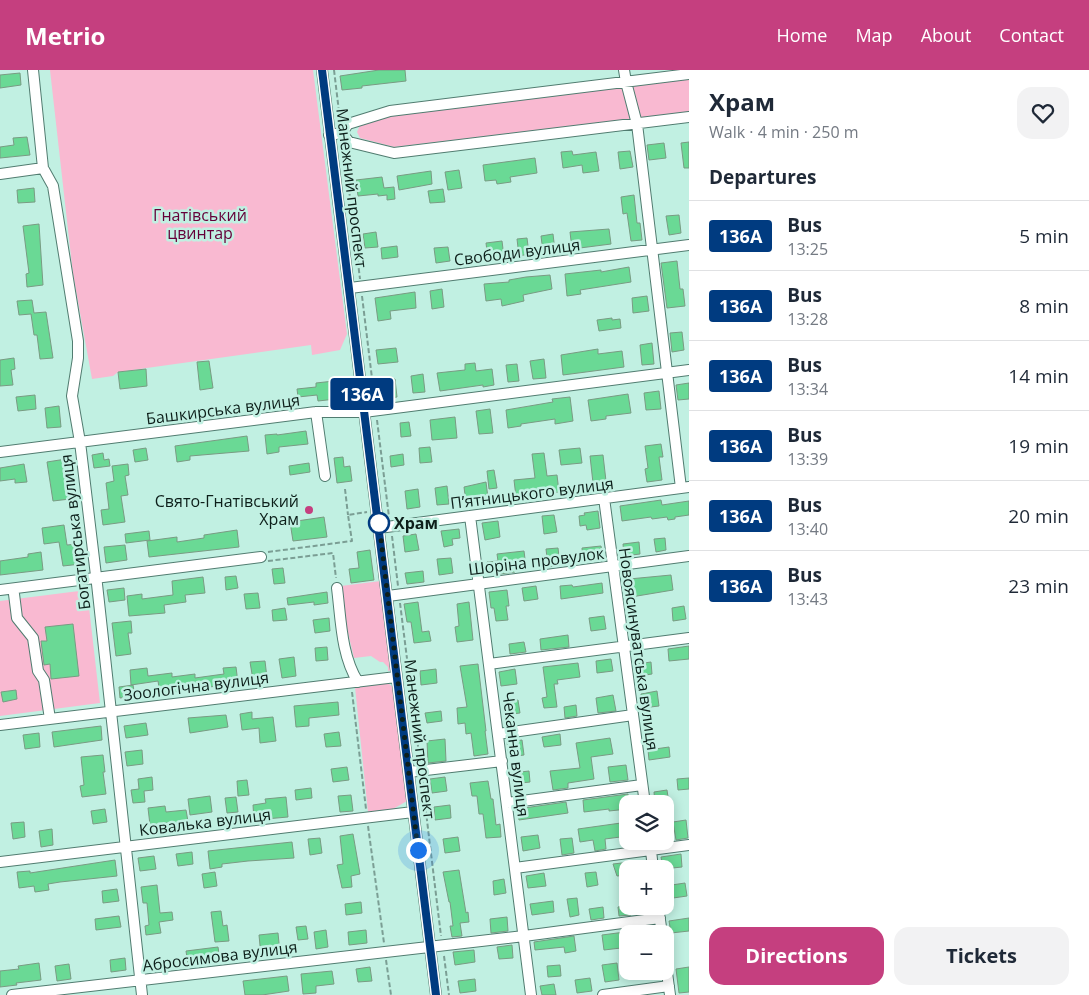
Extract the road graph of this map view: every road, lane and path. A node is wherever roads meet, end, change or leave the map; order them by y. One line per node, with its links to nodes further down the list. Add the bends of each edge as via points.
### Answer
1 (32, 70): 10 (street, Богатирська вулиця)
2 (322, 70): 9 (street, Манежний проспект)
3 (624, 70): 5 (street)
4 (689, 74): 5 (street)
5 (626, 82): 7 (street); 8 (street, via 390,111 348,124)
6 (689, 117): 7 (street)
7 (637, 124): 8 (street, via 394,153 349,142); 13 (street)
8 (342, 133): 9 (street)
9 (329, 135): 14 (street, Манежний проспект)
10 (44, 168): 11 (street); 19 (street, Богатирська вулиця, via 53,186 78,341 72,396)
11 (0, 174)
12 (689, 245): 13 (street, Свободи вулиця)
13 (653, 250): 14 (street, Свободи вулиця); 16 (street)
14 (350, 288): 18 (street, Манежний проспект)
15 (689, 370): 16 (street, Башкирська вулиця)
16 (667, 372): 18 (street, Башкирська вулиця); 22 (street)
17 (316, 412): 18 (street, Башкирська вулиця); 19 (street, Башкирська вулиця); 21 (street)
18 (364, 412): 25 (street, Манежний проспект)
19 (80, 442): 20 (street, Башкирська вулиця); 32 (street, Богатирська вулиця)
20 (0, 452)
21 (325, 476)
22 (685, 488): 24 (street, П’ятницького вулиця)
23 (345, 489): 26 (path)
24 (604, 498): 27 (street, П’ятницького вулиця); 31 (street, Новоясинуватська вулиця)
25 (377, 511): 26 (path); 28 (street, Манежний проспект)
26 (348, 515): 30 (path, via 352,541 263,552)
27 (470, 516): 28 (street, П’ятницького вулиця); 33 (street, Чеканна вулиця)
28 (379, 528): 37 (street, Манежний проспект)
29 (689, 556): 31 (street, Шоріна провулок)
30 (261, 557): 32 (street); 34 (path, via 264,562 333,553)
31 (613, 566): 33 (street, Шоріна провулок); 39 (street, Новоясинуватська вулиця)
32 (96, 578): 35 (street); 43 (street, Богатирська вулиця)
33 (479, 584): 37 (street, Шоріна провулок); 40 (street, Чеканна вулиця)
34 (337, 588): 42 (street, via 346,657)
35 (0, 590)
36 (14, 594): 45 (street, via 17,618 33,638)
37 (388, 596): 41 (street, Манежний проспект)
38 (689, 638): 39 (street)
39 (624, 646): 40 (street); 44 (street, Новоясинуватська вулиця)
40 (489, 664): 47 (street, Чеканна вулиця)
41 (396, 677): 42 (street, Зоологічна вулиця); 49 (street, Манежний проспект)
42 (355, 682): 43 (street, Зоологічна вулиця); 54 (path)
43 (110, 712): 45 (street, Зоологічна вулиця); 57 (street, Богатирська вулиця)
44 (633, 716): 47 (street); 50 (street, Новоясинуватська вулиця)
45 (50, 719): 46 (street, Зоологічна вулиця)
46 (0, 725)
47 (498, 734): 48 (street, Чеканна вулиця)
48 (502, 761): 49 (street); 52 (street, Чеканна вулиця)
49 (409, 772): 53 (street, Манежний проспект)
50 (642, 785): 51 (street, Новоясинуватська вулиця); 52 (street)
51 (644, 795)
52 (507, 803): 60 (street, Чеканна вулиця)
53 (413, 812): 54 (street, Ковалька вулиця); 65 (street, Манежний проспект)
54 (367, 817): 57 (street, Ковалька вулиця); 66 (path)
55 (674, 845): 56 (street)
56 (689, 845)
57 (126, 847): 59 (street, Ковалька вулиця); 67 (street, Богатирська вулиця)
58 (625, 850): 60 (street)
59 (0, 862)
60 (515, 868): 64 (street, Чеканна вулиця)
61 (660, 915): 62 (street)
62 (660, 918): 63 (street); 64 (street, Абросимова вулиця)
63 (661, 925)
64 (524, 936): 65 (street, Абросимова вулиця); 73 (street, Чеканна вулиця)
65 (430, 947): 66 (street, Абросимова вулиця); 72 (street, Манежний проспект)
66 (385, 952): 67 (street, Абросимова вулиця); 71 (path)
67 (141, 980): 69 (street, Абросимова вулиця); 70 (street, Богатирська вулиця)
68 (669, 991): 74 (street)
69 (12, 995)
70 (142, 995)
71 (390, 995)
72 (436, 995)
73 (532, 995)
74 (603, 995)

